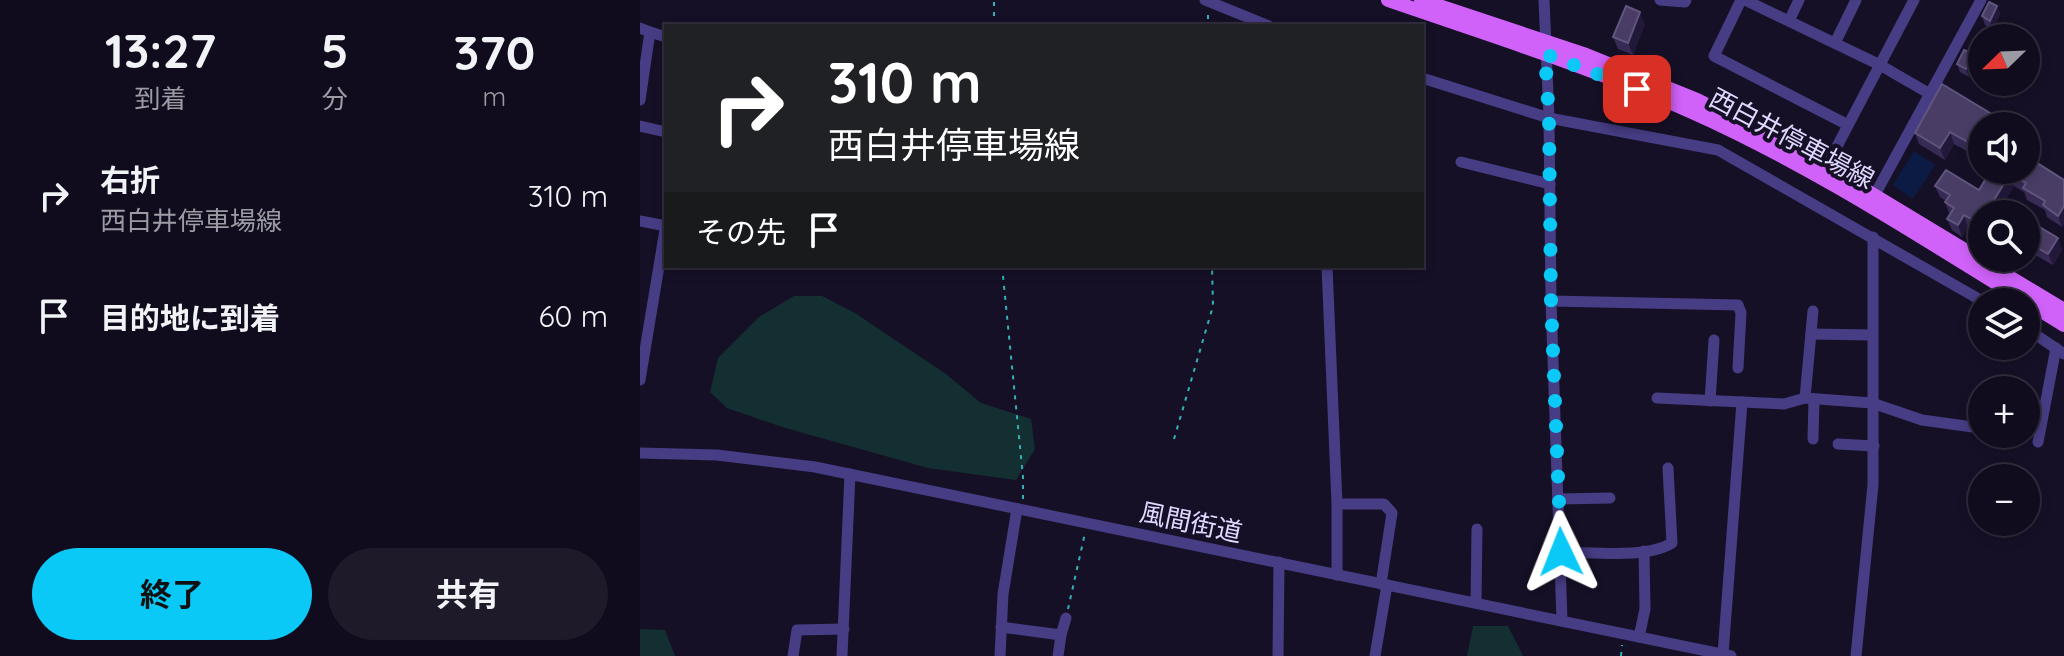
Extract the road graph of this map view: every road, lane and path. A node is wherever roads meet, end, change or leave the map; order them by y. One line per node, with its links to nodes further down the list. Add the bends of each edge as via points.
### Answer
1 (994, 0): 14 (path)
2 (1205, 0): 15 (street)
3 (1388, 0): 19 (main road, 西白井停車場線)
4 (1421, 0): 19 (main road, 西白井停車場線)
5 (1544, 0): 19 (street)
6 (1660, 0): 7 (street)
7 (1686, 0)
8 (1743, 0): 13 (street); 26 (street, via 1714,56)
9 (1799, 0): 13 (street)
10 (1856, 0): 18 (street)
11 (1914, 0): 20 (street)
12 (1981, 0): 23 (street)
13 (1789, 21): 18 (street)
14 (994, 24)
15 (1264, 24)
16 (645, 30): 17 (street); 22 (street)
17 (664, 36)
18 (1835, 43): 20 (street)
19 (1545, 48): 25 (street); 30 (main road, 西白井停車場線)
20 (1880, 65): 23 (street); 26 (street)
21 (1424, 79): 25 (street)
22 (642, 80): 24 (street)
23 (1930, 94): 32 (street)
24 (640, 100)
25 (1549, 118): 31 (street); 36 (street, via 1718,150)
26 (1848, 125): 30 (street)
27 (640, 126): 28 (street)
28 (664, 132)
29 (1461, 162): 31 (street)
30 (1823, 172): 32 (main road, 西白井停車場線)
31 (1550, 184): 41 (street)
32 (1871, 201): 42 (main road, 西白井停車場線); 45 (main road, 西白井停車場線)
33 (640, 221): 34 (street)
34 (664, 225)
35 (664, 234): 44 (street)
36 (1873, 237): 40 (street); 47 (street)
37 (1002, 268): 70 (path, via 1023,477)
38 (1212, 268): 60 (path, via 1213,306)
39 (1327, 268): 69 (street)
40 (1968, 293)
41 (1551, 301): 51 (street, via 1738,305); 68 (street)
42 (2064, 310)
43 (1813, 311): 46 (street)
44 (645, 317): 52 (street)
45 (2064, 325)
46 (1811, 334): 47 (street); 54 (street)
47 (1872, 335): 57 (street)
48 (2040, 337): 50 (street)
49 (1714, 340): 55 (street)
50 (2060, 351): 59 (street)
51 (1738, 368)
52 (640, 380)
53 (1657, 398): 55 (street)
54 (1810, 399): 56 (street); 57 (street); 61 (street)
55 (1710, 401): 56 (street)
56 (1742, 402): 86 (street)
57 (1872, 403): 58 (street, via 1922,420); 63 (street)
58 (1968, 426)
59 (2040, 434)
60 (1174, 439)
61 (1813, 439)
62 (1838, 444): 63 (street)
63 (1874, 446): 94 (street)
64 (640, 453): 66 (street, 風間街道, via 752,458)
65 (1668, 468): 73 (street, via 1672,543)
66 (850, 474): 70 (street, 風間街道); 82 (street)
67 (1610, 498): 68 (street)
68 (1559, 499): 74 (street)
69 (1337, 504): 76 (street); 77 (street, via 1384,504 1392,513)
70 (1020, 509): 71 (street, 風間街道); 81 (street)
71 (1087, 523): 75 (street, 風間街道); 79 (path)
72 (1477, 529): 78 (street)
73 (1644, 551): 74 (street); 84 (street, via 1645,609)
74 (1561, 552): 80 (street)
75 (1279, 562): 76 (street, 風間街道); 91 (street)
76 (1337, 575): 77 (street, 風間街道)
77 (1384, 584): 78 (street, 風間街道); 92 (street)
78 (1476, 603): 80 (street, 風間街道)
79 (1066, 618): 83 (street)
80 (1562, 621): 84 (street, 風間街道)
81 (1001, 627): 83 (street); 89 (street)
82 (844, 629): 87 (street, via 797,630); 88 (street)
83 (1061, 635): 90 (street)
84 (1639, 637): 85 (street, 風間街道)
85 (1666, 643): 86 (street, 風間街道); 93 (street)
86 (1727, 655)
87 (793, 656)
88 (842, 656)
89 (1000, 656)
90 (1058, 656)
91 (1278, 656)
92 (1375, 656)
93 (1666, 656)
94 (1856, 656)

